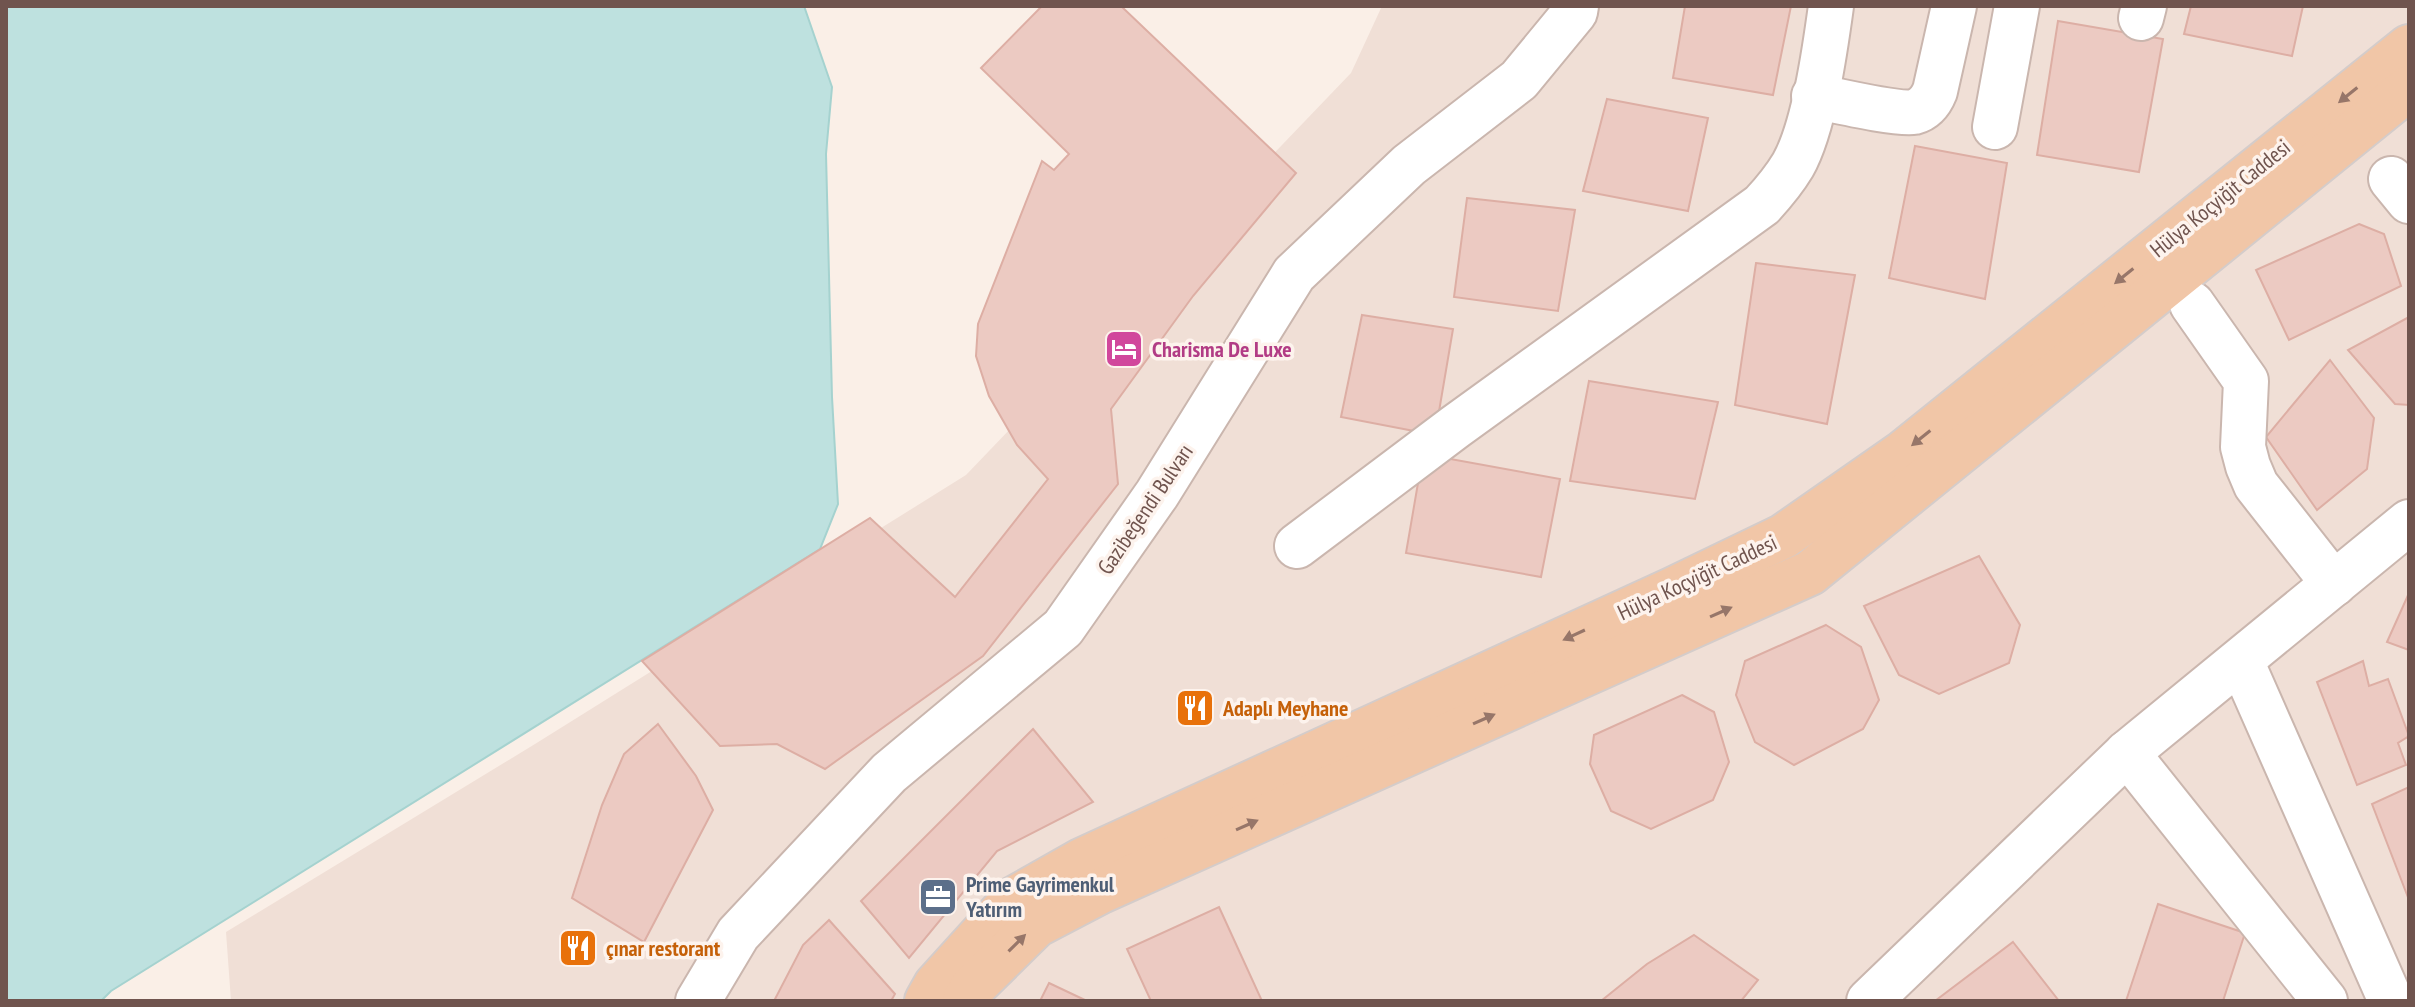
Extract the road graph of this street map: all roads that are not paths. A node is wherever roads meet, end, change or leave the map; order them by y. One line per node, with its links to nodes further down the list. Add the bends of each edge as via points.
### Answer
1 (1576, 6): 15 (street, Gazibeğendi Bulvarı, via 1519,80 1409,165 1294,274 1157,494 1063,628 889,773 738,934)
2 (1831, 6): 7 (street)
3 (1954, 6): 7 (street, via 1935,91 1922,108 1904,112)
4 (2017, 6): 8 (street)
5 (2409, 47): 16 (main road, Hülya Koçyiğit Caddesi, one-way to 16, via 1903,453 1784,536 1083,860 1014,899)
6 (2409, 88): 17 (main road, Hülya Koçyiğit Caddesi, one-way to 6, via 1036,925 1101,891 1810,573)
7 (1814, 96): 11 (street, via 1794,164 1762,205)
8 (1995, 127)
9 (2192, 304): 12 (street, via 2246,381 2243,447 2256,485)
10 (2409, 522): 12 (street)
11 (1297, 546)
12 (2334, 584): 13 (street)
13 (2241, 661): 14 (street); 20 (street)
14 (2127, 753): 18 (street); 19 (street)
15 (698, 1001)
16 (927, 1001)
17 (965, 1001)
18 (1869, 1001)
19 (2325, 1001)
20 (2391, 1001)

